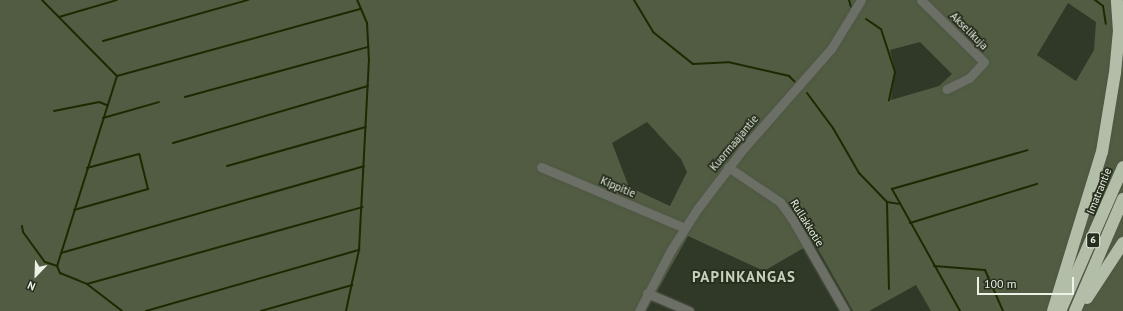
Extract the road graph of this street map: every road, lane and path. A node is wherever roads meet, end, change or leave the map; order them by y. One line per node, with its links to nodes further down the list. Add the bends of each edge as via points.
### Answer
1 (861, 0): 6 (street, Kuormaajantie, via 831,49)
2 (921, 0): 4 (street, Akselikuja, via 984,62 969,78)
3 (1117, 0): 15 (highway, via 1119,31 1115,73 1102,152)
4 (946, 89)
5 (541, 167): 9 (street, Kippitie)
6 (728, 167): 9 (street, Kuormaajantie); 14 (street, Rullakkotie, via 780,202)
7 (1123, 167): 16 (highway, Imatrantie / 6)
8 (1123, 199): 17 (highway, 6)
9 (685, 228): 11 (street, Kuormaajantie)
10 (1123, 243): 18 (highway)
11 (647, 293): 12 (street, Kuormaajantie); 13 (street)
12 (639, 311)
13 (689, 311)
14 (845, 311)
15 (1053, 311)
16 (1060, 311)
17 (1075, 311)
18 (1079, 311)

